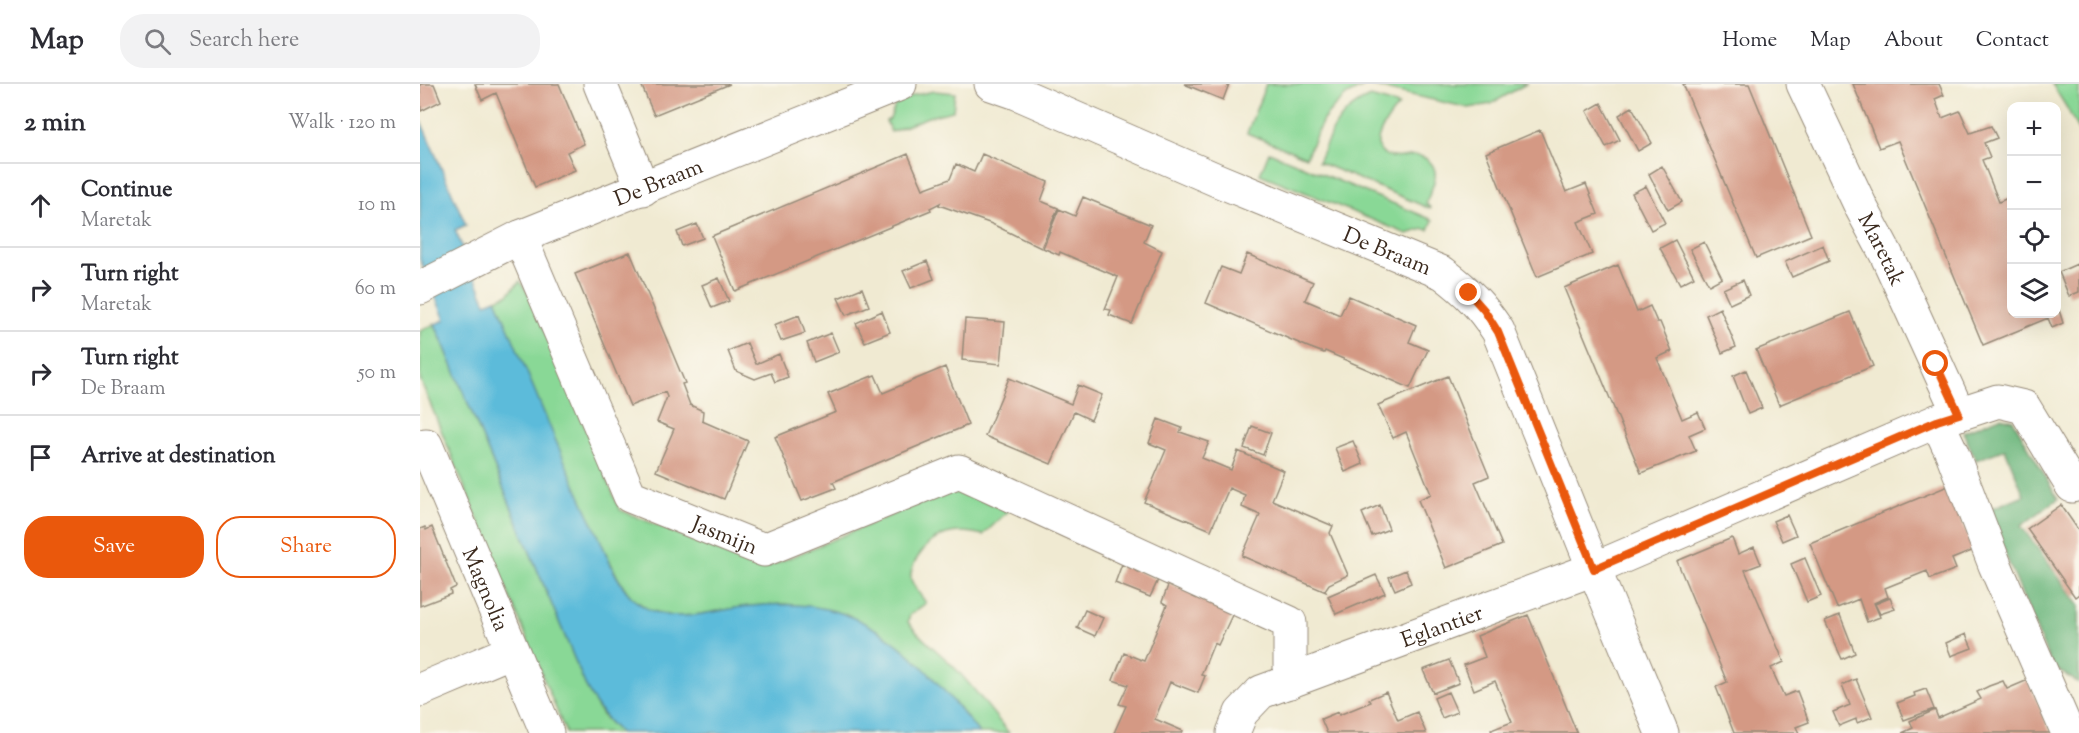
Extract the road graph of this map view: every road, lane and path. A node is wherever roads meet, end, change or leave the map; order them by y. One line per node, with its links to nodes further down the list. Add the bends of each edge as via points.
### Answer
1 (600, 84): 5 (street)
2 (900, 84): 5 (street, De Braam)
3 (991, 84): 11 (street, De Braam, via 1443,273 1469,293 1498,332)
4 (1803, 84): 8 (street, Maretak, via 1886,254)
5 (643, 189): 6 (street, De Braam)
6 (520, 237): 7 (street, De Braam); 13 (street, Jasmijn, via 630,496 764,550 958,471 1290,623)
7 (420, 288)
8 (1948, 417): 10 (street, via 1998,401 2024,407); 11 (street); 18 (street, Maretak, via 1952,453 1995,565)
9 (426, 445): 12 (street, Magnolia)
10 (2072, 486)
11 (1594, 569): 13 (street, Eglantier); 17 (street, De Braam)
12 (512, 651): 14 (street); 15 (street, Magnolia)
13 (1290, 682): 16 (street, Eglantier, via 1261,692 1241,713)
14 (420, 690)
15 (547, 733)
16 (1233, 733)
17 (1662, 733)
18 (2068, 733)

